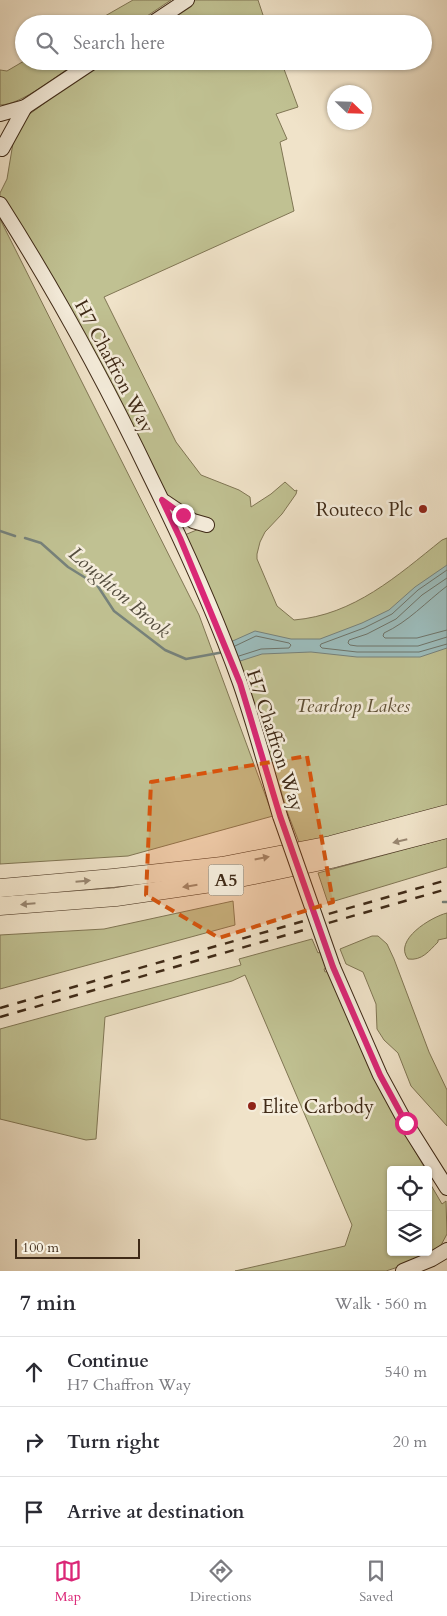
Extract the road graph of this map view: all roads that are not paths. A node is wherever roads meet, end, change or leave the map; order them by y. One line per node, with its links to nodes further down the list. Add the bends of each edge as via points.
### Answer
1 (187, 0): 2 (street)
2 (164, 15)
3 (80, 70): 4 (street)
4 (25, 107): 5 (street); 7 (street)
5 (0, 114)
6 (0, 135): 7 (street)
7 (1, 153)
8 (0, 204): 9 (street, H7 Chaffron Way, via 89,354)
9 (162, 500): 10 (street, via 193,522); 15 (street, H7 Chaffron Way, bridge, via 240,683 280,816 333,967 380,1075)
10 (206, 526)
11 (447, 814): 13 (highway, A5, one-way to 11, via 222,866 331,845)
12 (447, 829): 14 (highway, A5, one-way to 14, via 331,859 225,880 116,897)
13 (0, 888)
14 (0, 906)
15 (447, 1188)
16 (447, 1250): 17 (street)
17 (403, 1271)

